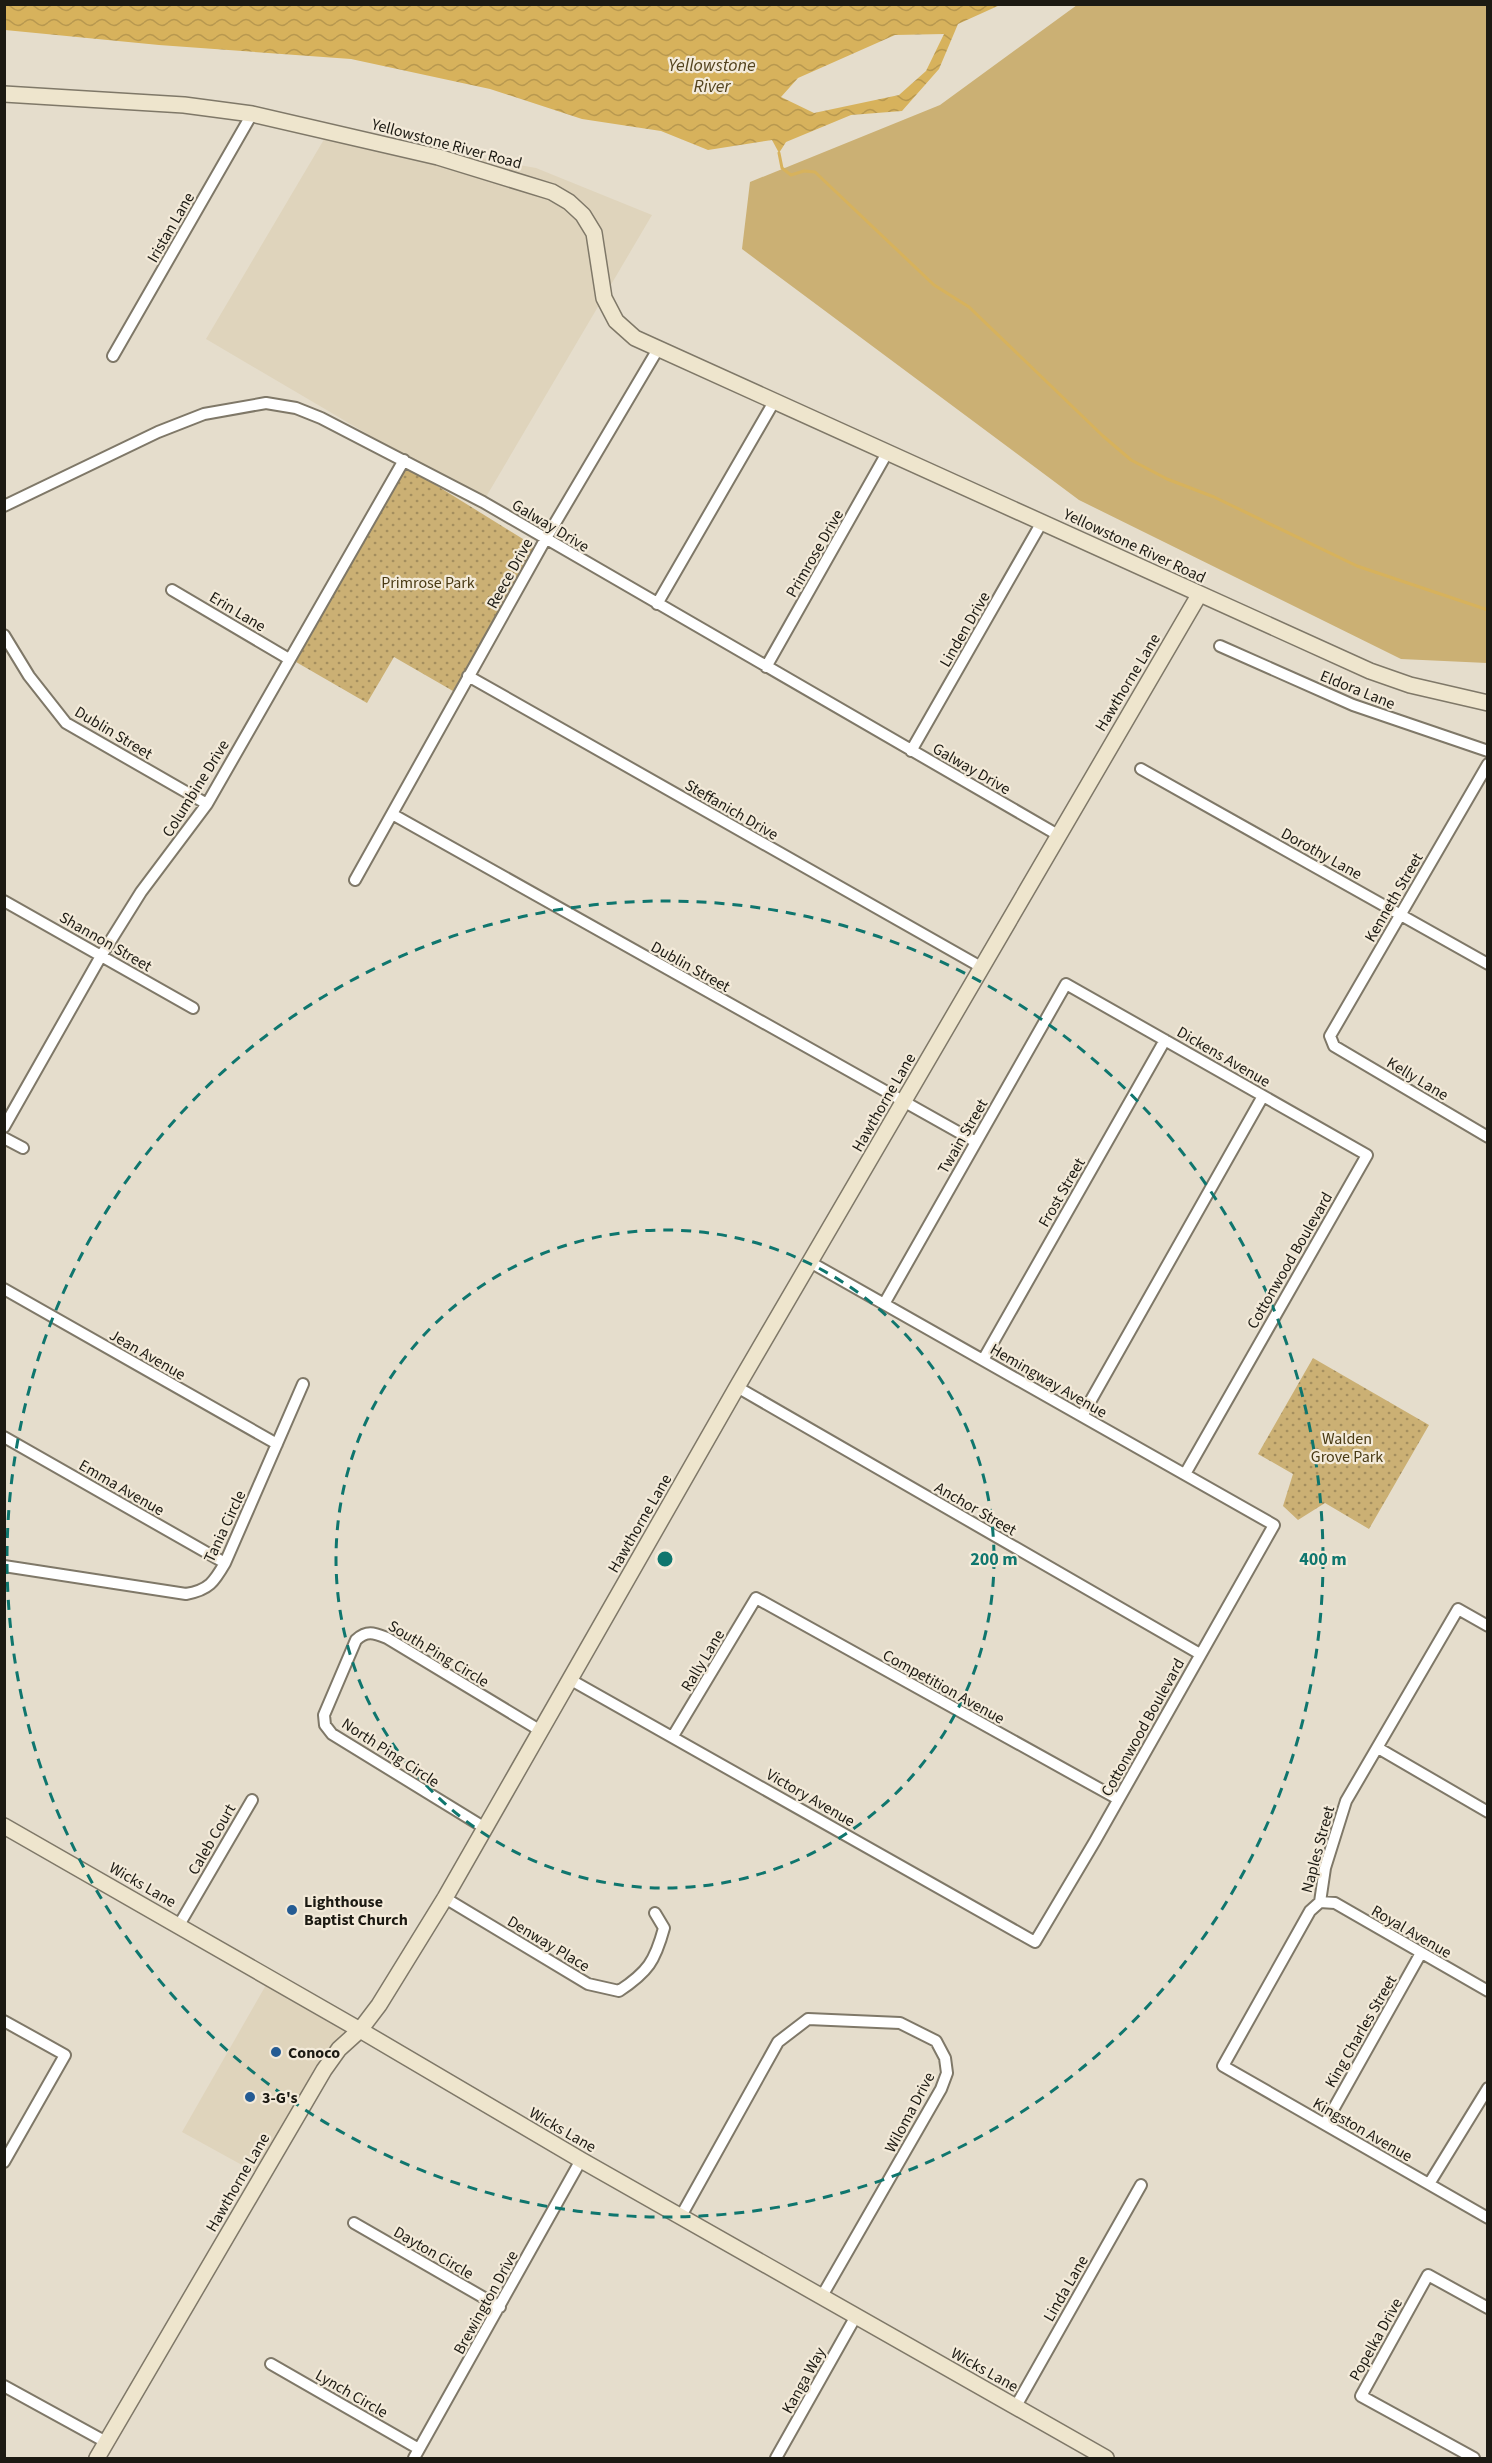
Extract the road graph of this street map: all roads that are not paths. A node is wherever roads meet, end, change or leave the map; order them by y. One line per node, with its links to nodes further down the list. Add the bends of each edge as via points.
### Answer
1 (4, 94): 2 (street, Yellowstone River Road, via 184,105)
2 (252, 114): 3 (street, Yellowstone River Road, via 438,157 552,192 583,215 594,233 604,298 616,321 635,338); 4 (street, Iristan Lane)
3 (658, 349): 5 (street, Yellowstone River Road); 10 (street, Reece Drive)
4 (113, 356)
5 (775, 400): 6 (street, Yellowstone River Road); 13 (street)
6 (887, 453): 9 (street, Yellowstone River Road); 17 (street, Primrose Drive)
7 (404, 460): 8 (street, Galway Drive, via 321,418 296,408 266,403 204,414 158,432); 10 (street, Galway Drive); 16 (street, Columbine Drive)
8 (4, 506)
9 (1042, 522): 12 (street, Yellowstone River Road); 20 (street, Linden Drive)
10 (545, 540): 13 (street, Galway Drive); 18 (street, Reece Drive)
11 (172, 590): 16 (street, Erin Lane)
12 (1199, 595): 19 (street, Yellowstone River Road, via 1370,671); 26 (street, Hawthorne Lane)
13 (657, 604): 17 (street, Galway Drive)
14 (4, 635): 24 (street, Dublin Street, via 29,676 66,723)
15 (1220, 646): 21 (street, Eldora Lane, via 1353,705)
16 (289, 659): 24 (street, Columbine Drive)
17 (766, 667): 20 (street, Galway Drive)
18 (468, 676): 25 (street, Reece Drive); 32 (street, Steffanich Drive)
19 (1488, 704)
20 (911, 750): 26 (street, Galway Drive)
21 (1488, 751)
22 (1488, 764): 29 (street, Kenneth Street)
23 (1141, 769): 29 (street, Dorothy Lane)
24 (207, 804): 30 (street, Columbine Drive, via 141,892)
25 (392, 814): 27 (street, Reece Drive); 38 (street, Dublin Street)
26 (1058, 835): 32 (street, Hawthorne Lane)
27 (355, 880)
28 (4, 901): 30 (street, Shannon Street)
29 (1400, 914): 31 (street, Dorothy Lane); 36 (street, Kenneth Street, via 1330,1036)
30 (101, 956): 34 (street, Shannon Street); 39 (street, Columbine Drive)
31 (1488, 964)
32 (981, 967): 38 (street, Hawthorne Lane)
33 (1066, 984): 35 (street, Dickens Avenue); 42 (street, Twain Street)
34 (193, 1008)
35 (1165, 1040): 37 (street, Dickens Avenue); 48 (street, Frost Street)
36 (1334, 1046): 40 (street, Kelly Lane)
37 (1263, 1096): 44 (street, Dickens Avenue); 51 (street)
38 (905, 1103): 42 (street, Dublin Street); 45 (street, Hawthorne Lane)
39 (4, 1127)
40 (1488, 1137)
41 (4, 1138): 43 (street)
42 (976, 1142): 47 (street, Twain Street)
43 (23, 1148)
44 (1367, 1155): 54 (street, Cottonwood Boulevard)
45 (810, 1262): 47 (street, Hemingway Avenue); 50 (street, Hawthorne Lane)
46 (4, 1289): 53 (street, Jean Avenue)
47 (884, 1304): 48 (street, Hemingway Avenue)
48 (983, 1360): 51 (street, Hemingway Avenue)
49 (303, 1384): 53 (street, Tania Circle)
50 (737, 1388): 60 (street, Anchor Street); 62 (street, Hawthorne Lane)
51 (1082, 1416): 54 (street, Hemingway Avenue)
52 (4, 1437): 56 (street, Emma Avenue)
53 (277, 1444): 56 (street, Tania Circle)
54 (1185, 1474): 55 (street, Hemingway Avenue)
55 (1274, 1525): 60 (street, Cottonwood Boulevard)
56 (225, 1563): 57 (street, Tania Circle, via 216,1579 202,1591 186,1594)
57 (4, 1566)
58 (756, 1598): 64 (street, Rally Lane); 66 (street, Competition Avenue)
59 (1488, 1626): 65 (street, Naples Street, via 1458,1609)
60 (1200, 1654): 66 (street, Cottonwood Boulevard)
61 (340, 1678): 63 (street, South Ping Circle, via 356,1640 372,1632); 70 (street, North Ping Circle, via 324,1715 332,1734)
62 (571, 1680): 63 (street, Hawthorne Lane); 64 (street, Victory Avenue)
63 (541, 1731): 70 (street, Hawthorne Lane)
64 (673, 1736): 75 (street, Victory Avenue)
65 (1378, 1748): 68 (street); 72 (street, Naples Street, via 1346,1801 1325,1868)
66 (1118, 1799): 75 (street, Cottonwood Boulevard)
67 (252, 1800): 74 (street, Caleb Court)
68 (1488, 1812)
69 (4, 1826): 74 (street, Wicks Lane)
70 (485, 1828): 71 (street, Hawthorne Lane)
71 (445, 1898): 73 (street, Denway Place, via 588,1984 620,1991 641,1976 658,1953 664,1928); 79 (street, Hawthorne Lane)
72 (1320, 1902): 76 (street, Royal Avenue, via 1335,1903); 80 (street, Naples Street, via 1310,1911)
73 (655, 1912)
74 (178, 1925): 79 (street, Wicks Lane)
75 (1035, 1942)
76 (1421, 1953): 77 (street, Royal Avenue); 82 (street, King Charles Street)
77 (1488, 1991)
78 (4, 2021): 84 (street, via 65,2055)
79 (360, 2030): 83 (street, Wicks Lane); 97 (street, Hawthorne Lane, via 324,2070)
80 (1223, 2066): 82 (street, Kingston Avenue)
81 (1488, 2088): 85 (street)
82 (1325, 2124): 85 (street, Kingston Avenue)
83 (581, 2160): 87 (street, Wicks Lane); 91 (street, Brewington Drive)
84 (4, 2163)
85 (1429, 2184): 88 (street, Kingston Avenue)
86 (1141, 2185): 96 (street, Linda Lane)
87 (681, 2217): 90 (street, Wicks Lane); 90 (street, Wiloma Drive, via 778,2042 808,2019 900,2023 936,2041 947,2073 941,2089)
88 (1488, 2218)
89 (354, 2223): 91 (street, Dayton Circle)
90 (822, 2296): 93 (street, Wicks Lane)
91 (500, 2307): 98 (street, Brewington Drive)
92 (1488, 2308): 102 (street, Popelka Drive, via 1428,2275 1361,2396)
93 (856, 2316): 96 (street, Wicks Lane); 100 (street, Kanga Way)
94 (271, 2364): 98 (street, Lynch Circle)
95 (4, 2386): 97 (street)
96 (1016, 2406): 101 (street, Wicks Lane)
97 (106, 2442): 99 (street, Hawthorne Lane)
98 (416, 2454)
99 (97, 2458)
100 (776, 2458)
101 (1106, 2458)
102 (1474, 2458)

